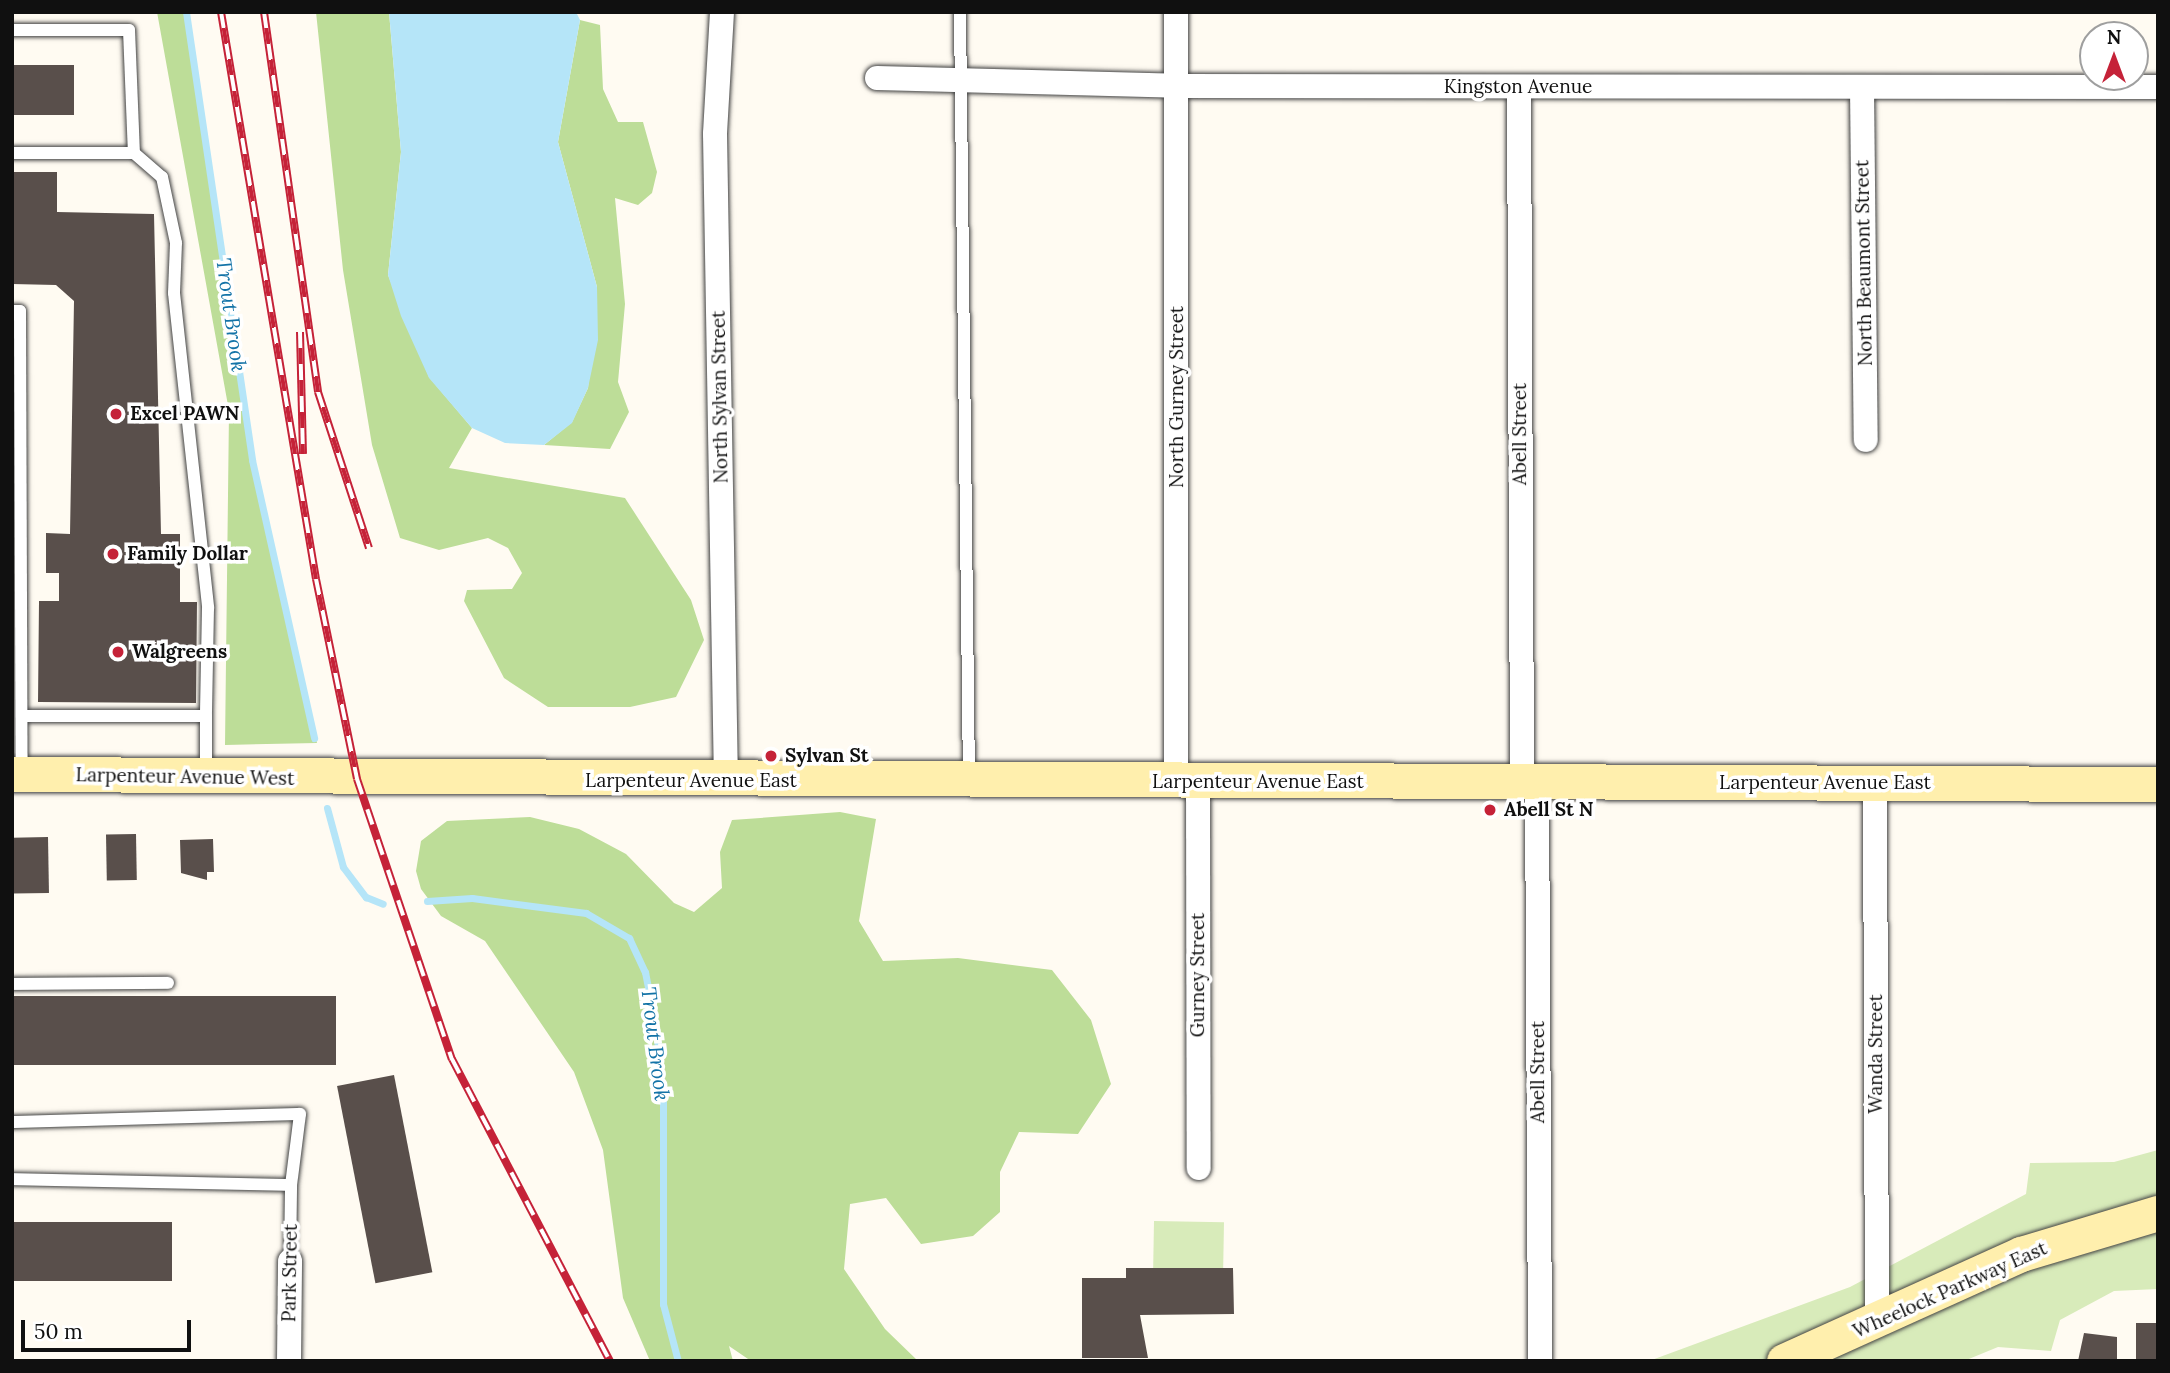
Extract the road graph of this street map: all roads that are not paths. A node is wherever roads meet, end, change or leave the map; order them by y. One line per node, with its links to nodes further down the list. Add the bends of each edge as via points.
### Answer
1 (722, 12): 21 (street, North Sylvan Street, via 715,134)
2 (960, 12): 6 (lane)
3 (1176, 12): 7 (street, North Gurney Street)
4 (12, 30): 12 (lane, via 128,30)
5 (877, 78): 6 (street, Kingston Avenue)
6 (962, 80): 7 (street, Kingston Avenue); 22 (lane)
7 (1177, 86): 8 (street, Kingston Avenue); 23 (street, North Gurney Street)
8 (1519, 87): 9 (street, Kingston Avenue); 24 (street, Abell Street)
9 (1862, 87): 10 (street, Kingston Avenue); 15 (street, North Beaumont Street)
10 (2158, 87)
11 (12, 153): 12 (lane)
12 (134, 153): 17 (lane, via 162,177 176,243 174,293 208,608)
13 (12, 311): 14 (lane, via 20,311)
14 (16, 431): 16 (lane)
15 (1866, 440)
16 (22, 716): 17 (lane); 18 (lane)
17 (206, 716): 19 (lane)
18 (17, 774): 19 (main road, Larpenteur Avenue West)
19 (206, 778): 20 (main road, Larpenteur Avenue West)
20 (357, 779): 21 (main road, Larpenteur Avenue East)
21 (726, 781): 22 (main road, Larpenteur Avenue East)
22 (969, 782): 23 (main road, Larpenteur Avenue East)
23 (1187, 782): 24 (main road, Larpenteur Avenue East); 30 (street, Gurney Street)
24 (1529, 782): 25 (main road, Larpenteur Avenue East); 37 (street, Abell Street)
25 (1875, 784): 26 (main road, Larpenteur Avenue East); 35 (street, Wanda Street)
26 (2158, 784)
27 (168, 983): 28 (lane)
28 (12, 984)
29 (12, 1122): 32 (lane, Park Street, via 300,1114)
30 (1199, 1168)
31 (12, 1180): 32 (lane)
32 (291, 1185): 34 (lane, Park Street)
33 (2158, 1213): 35 (main road, Wheelock Parkway East, via 2021,1254)
34 (290, 1261): 36 (street, Park Street)
35 (1877, 1324): 38 (main road, Wheelock Parkway East)
36 (289, 1361)
37 (1540, 1361)
38 (1784, 1361)

